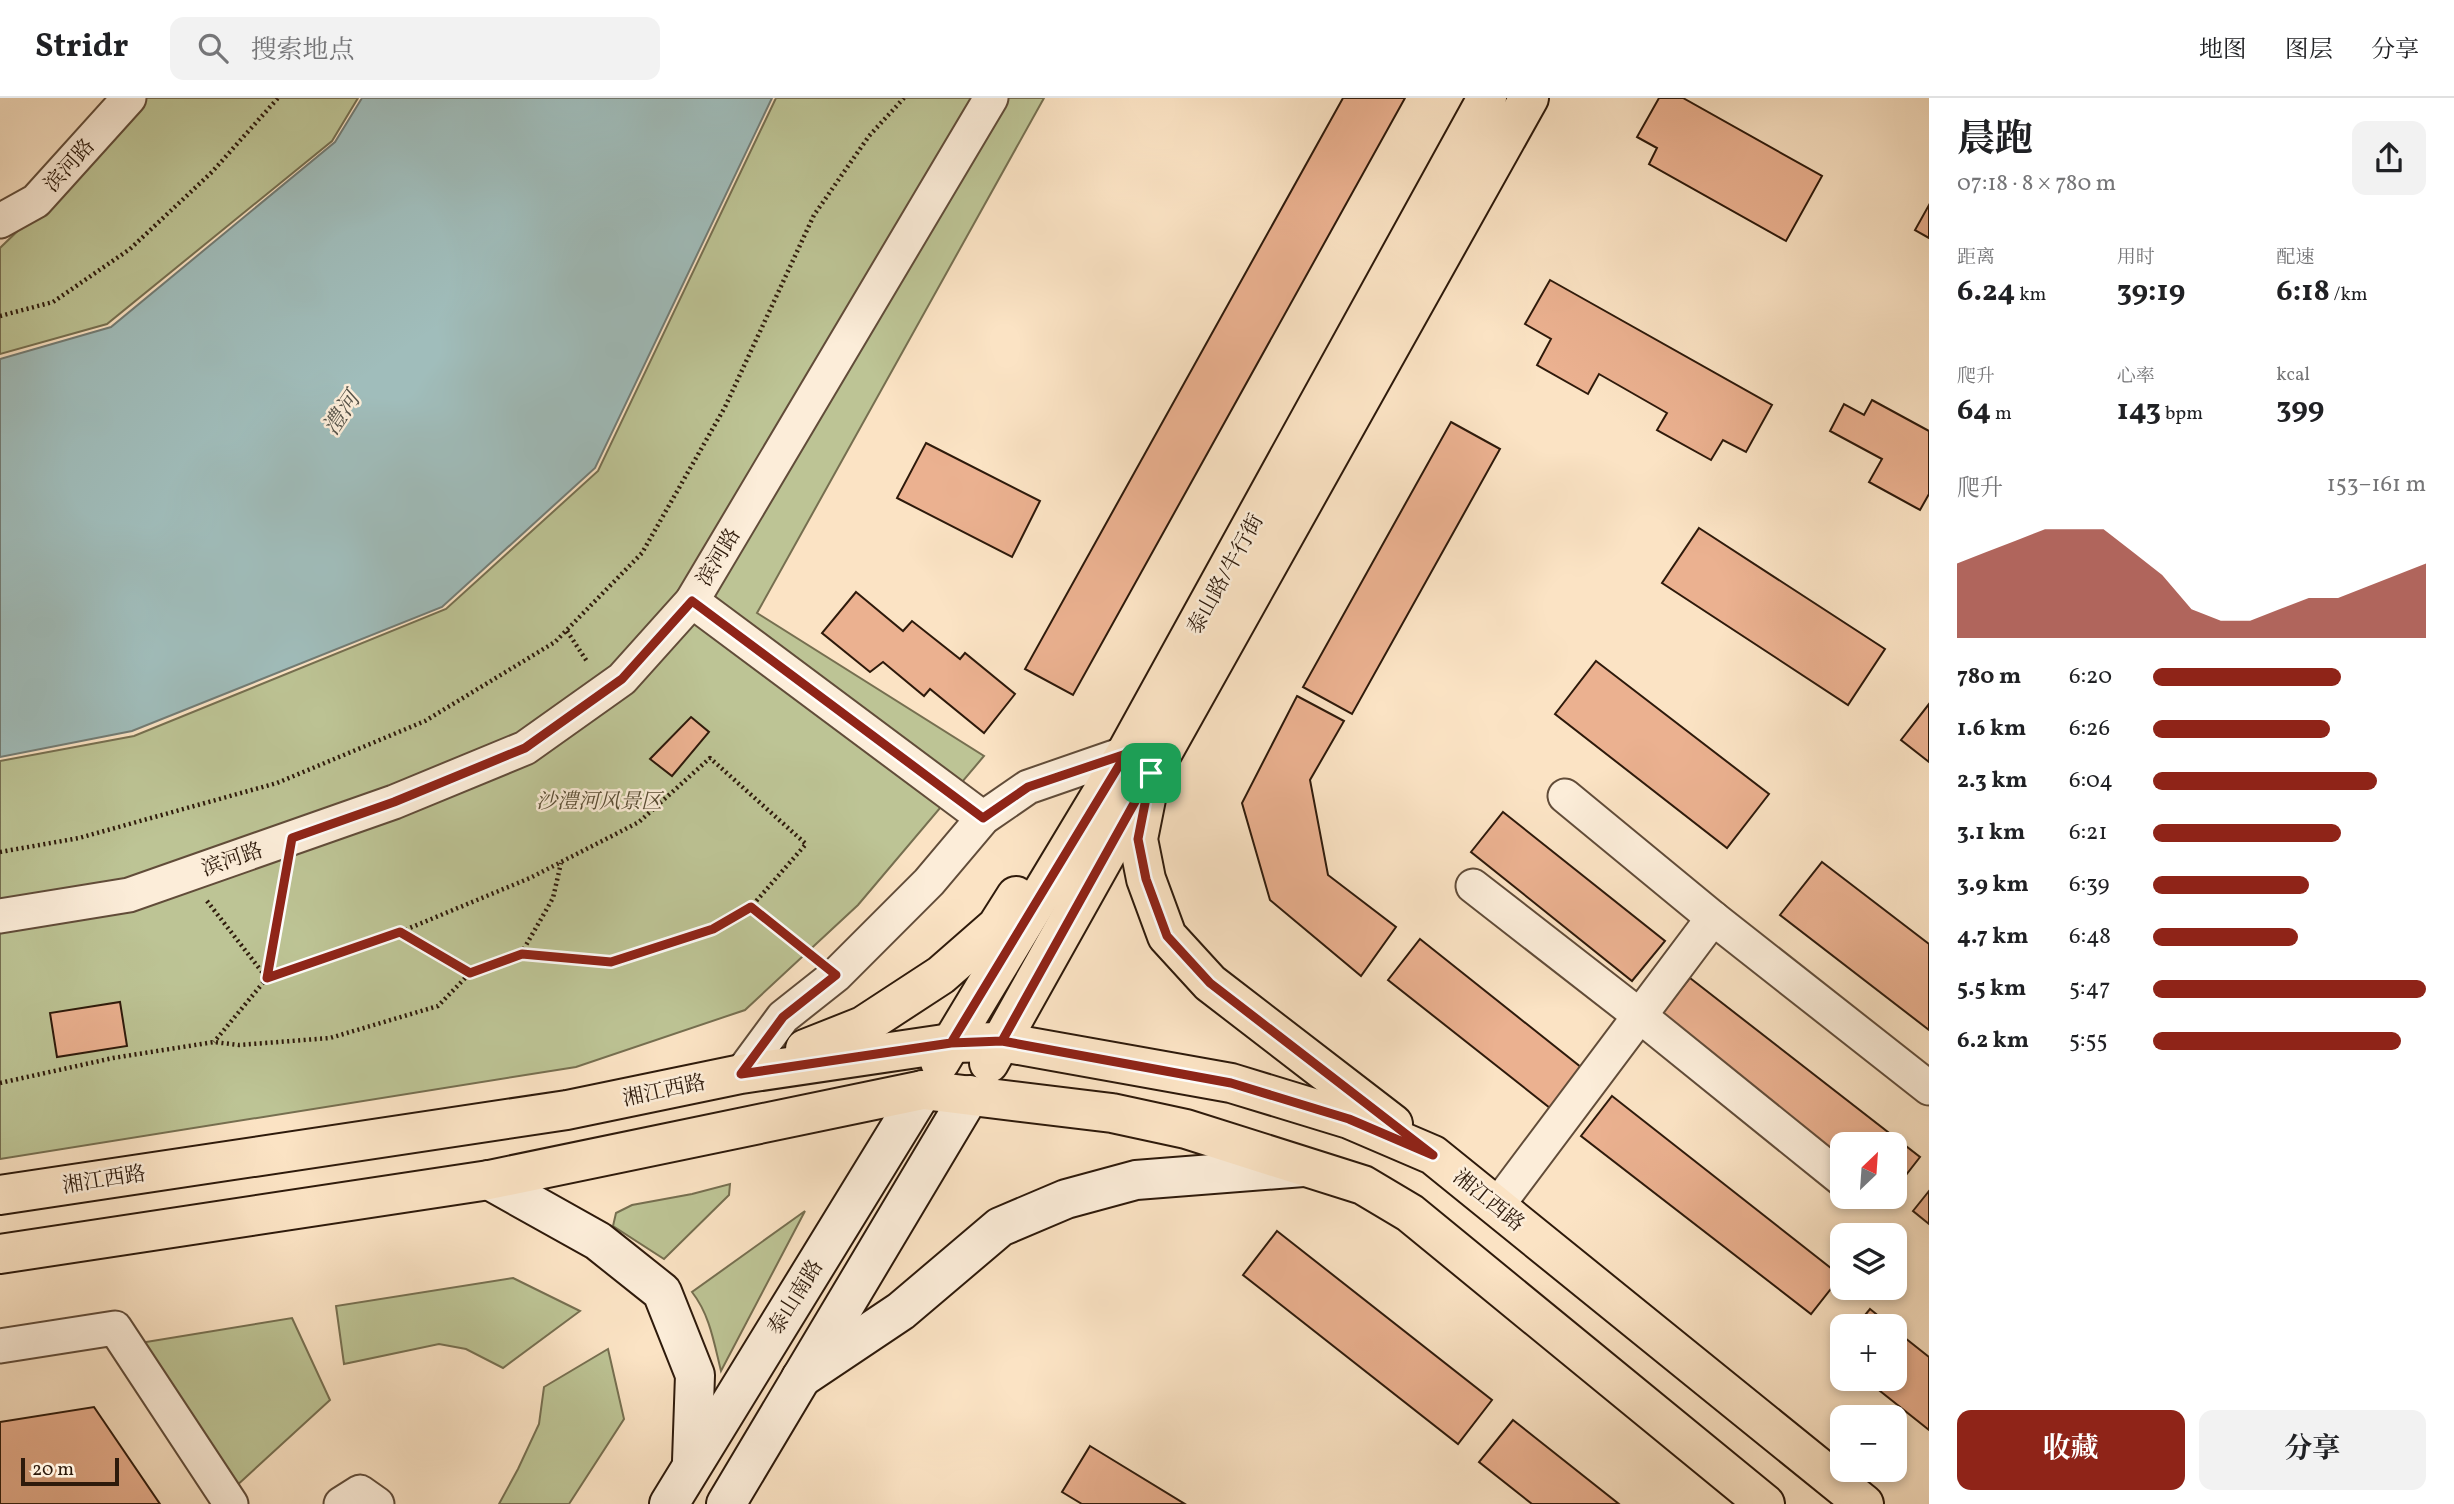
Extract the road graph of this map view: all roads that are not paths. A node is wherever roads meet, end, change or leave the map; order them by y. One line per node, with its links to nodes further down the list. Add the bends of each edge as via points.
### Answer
1 (129, 98): 5 (street, 滨河路, via 36,201)
2 (990, 98): 6 (street, 滨河路)
3 (1487, 98): 7 (main road, 泰山路/牛行街)
4 (1529, 98): 7 (main road, 泰山路/牛行街)
5 (0, 221)
6 (692, 601): 9 (street); 11 (street, 滨河路, via 622,679 525,748 394,802 130,895)
7 (1138, 763): 9 (street, via 1028,787); 14 (main road, 泰山路/牛行街); 15 (main road, 泰山路/牛行街); 16 (main road, via 1076,805 997,926 940,975 863,1026); 20 (main road, via 1138,839 1146,879 1167,936 1210,983)
8 (1566, 796): 12 (street)
9 (983, 818): 16 (street, via 929,882 836,975 783,1017)
10 (1473, 886): 13 (street)
11 (0, 916)
12 (1713, 918): 13 (street); 17 (street)
13 (1640, 1016): 22 (street); 25 (street)
14 (1002, 1041): 15 (main road, 湘江西路); 19 (main road, 泰山路/牛行街); 20 (main road, 湘江西路, via 1231,1083 1349,1119)
15 (951, 1043): 16 (main road, 湘江西路); 18 (main road, 泰山路/牛行街)
16 (741, 1074): 24 (main road, 湘江西路, via 567,1110)
17 (1929, 1088)
18 (923, 1090): 19 (main road); 23 (main road); 29 (main road, 泰山南路)
19 (970, 1095): 21 (main road, via 1112,1112); 28 (main road)
20 (1433, 1155): 25 (main road, 湘江西路)
21 (1307, 1166): 28 (main road, via 1136,1180 1066,1199 1000,1227 901,1311); 35 (main road, via 1363,1185 1410,1213)
22 (1830, 1169)
23 (489, 1180): 26 (main road); 29 (main road, via 598,1241 663,1292 695,1375)
24 (0, 1195)
25 (1497, 1206): 36 (main road, 湘江西路)
26 (0, 1254)
27 (0, 1346): 30 (street, via 116,1328)
28 (802, 1378): 34 (main road)
29 (692, 1465): 33 (main road, 泰山南路)
30 (231, 1504)
31 (341, 1504): 32 (street, via 360,1492)
32 (377, 1504)
33 (669, 1504)
34 (726, 1504)
35 (1765, 1504)
36 (1864, 1504)

